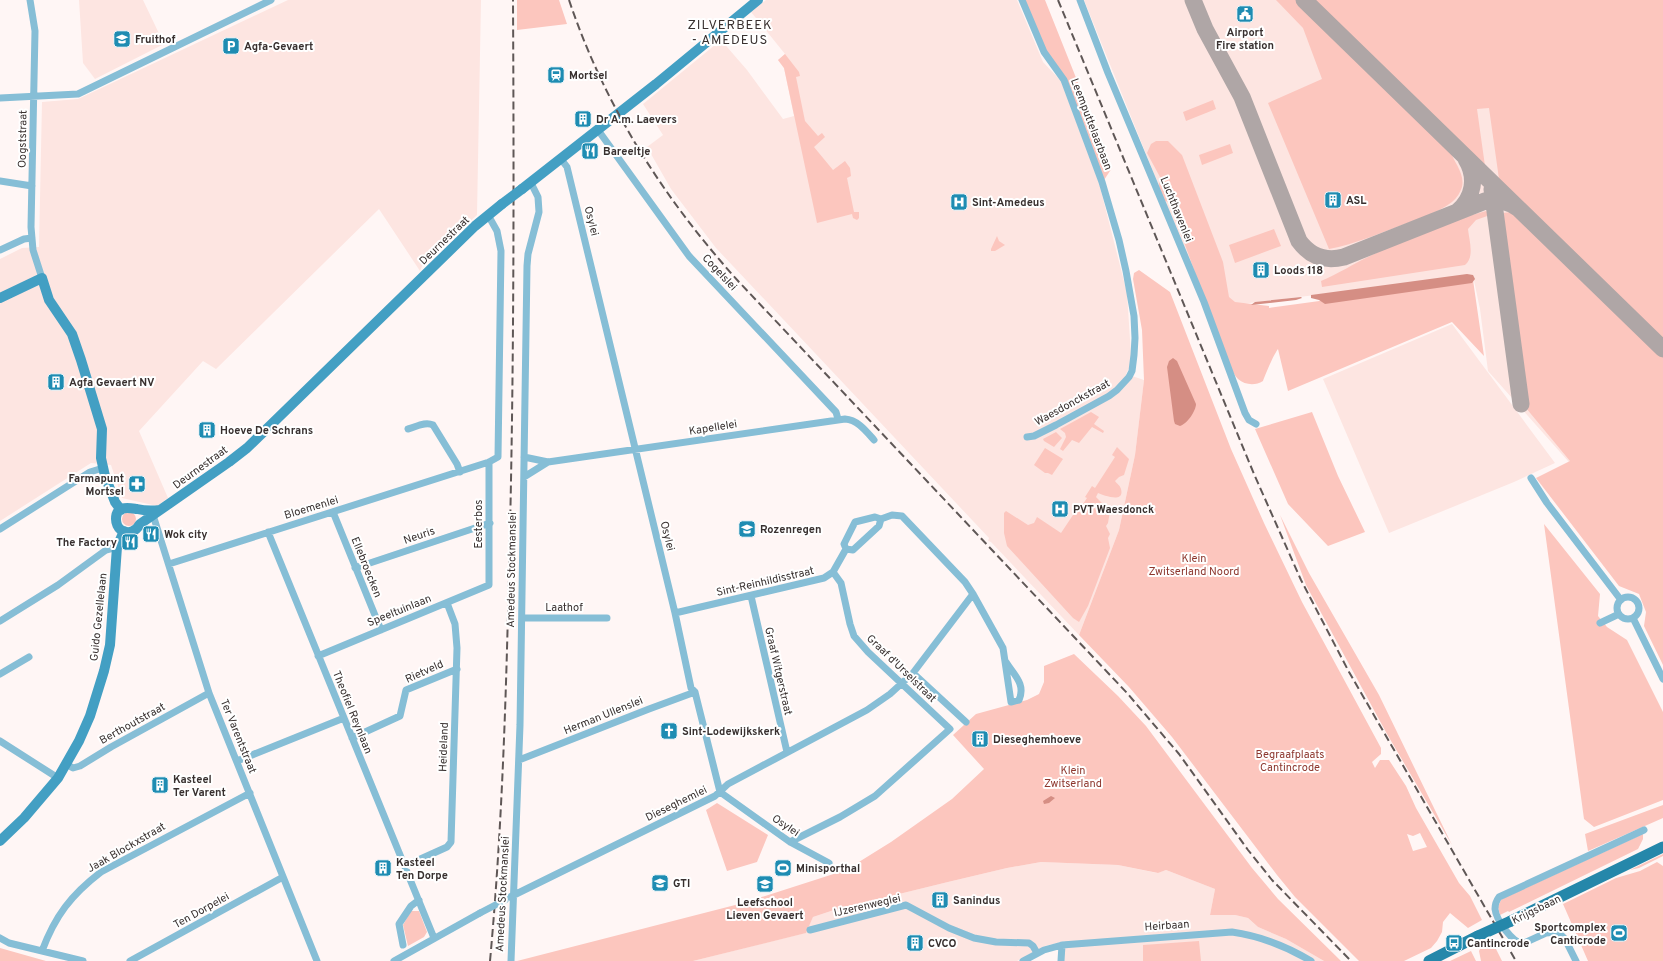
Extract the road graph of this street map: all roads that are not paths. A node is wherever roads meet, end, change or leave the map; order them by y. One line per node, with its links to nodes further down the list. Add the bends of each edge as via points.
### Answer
1 (30, 0): 6 (street, Oogststraat, via 35,31)
2 (271, 0): 6 (street, via 78,94)
3 (758, 0): 8 (street, Deurnestraat)
4 (1022, 0): 15 (street, Leemputtelaarbaan, via 1044,52 1064,80 1102,182)
5 (1080, 0): 20 (street, Luchthavenlei, via 1204,302 1245,413)
6 (34, 97): 7 (street); 12 (street, Oogststraat)
7 (0, 98)
8 (598, 130): 9 (street, Deurnestraat); 19 (street, Cogelslei, via 689,256 836,412)
9 (561, 159): 11 (street, Deurnestraat); 24 (street, Osylei, via 568,167)
10 (0, 181): 12 (street)
11 (531, 183): 13 (street, Deurnestraat, bridge); 25 (street, Amedeus Stockmanslei, via 538,197 540,212 527,266)
12 (32, 186): 14 (street, Oogststraat)
13 (488, 215): 26 (street, via 493,222 502,258 499,454 496,459); 35 (street, Deurnestraat, via 246,448)
14 (32, 238): 16 (street); 17 (street, Oogststraat)
15 (1119, 240): 22 (street, Waesdonckstraat, via 1134,316 1134,355 1129,377 1109,396 1056,425)
16 (0, 250)
17 (42, 278): 18 (street); 28 (street, via 49,300 72,334 81,360 102,429 101,458)
18 (0, 298)
19 (838, 419): 23 (street, Kapellelei, via 856,422); 24 (street, Kapellelei)
20 (1256, 424)
21 (408, 429): 29 (street, via 429,423 433,425)
22 (1027, 437)
23 (874, 440)
24 (636, 450): 27 (street, Kapellelei); 52 (street, Osylei)
25 (524, 457): 27 (street, Kapellelei); 30 (street, Amedeus Stockmanslei)
26 (489, 462): 29 (street, Bloemenlei); 37 (street, Eesterbos)
27 (548, 462): 30 (street, Kapellelei)
28 (104, 468): 33 (street, via 113,497); 39 (street, via 90,472)
29 (460, 472): 34 (street, Bloemenlei)
30 (524, 476): 54 (street, Amedeus Stockmanslei)
31 (1531, 478): 50 (street)
32 (136, 509): 33 (street, via 128,507); 35 (street); 38 (street, via 141,517)
33 (121, 510): 40 (street, via 116,521 118,527)
34 (333, 512): 41 (street, Bloemenlei); 45 (street, Ellebroecken)
35 (156, 513): 38 (street, Deurnestraat); 44 (street, Ter Varentstraat)
36 (880, 519): 43 (street, via 879,526 853,550); 43 (street, via 875,517 855,522 844,544); 48 (street, via 892,515 902,516 965,582)
37 (490, 523): 45 (street, Neuris); 47 (street, Eesterbos)
38 (140, 524): 40 (street, Deurnestraat, via 133,531)
39 (0, 529)
40 (124, 531): 42 (street, Guido Gezellelaan)
41 (268, 532): 44 (street, Bloemenlei); 60 (street, Theofiel Reynlaan)
42 (117, 547): 57 (street, via 106,550 58,585); 77 (street, Guido Gezellelaan, via 112,623 104,671 90,716)
43 (846, 549): 46 (street)
44 (169, 564): 69 (street, Ter Varentstraat)
45 (355, 568): 59 (street, Ellebroecken)
46 (833, 572): 49 (street, Sint-Reinhildisstraat, via 824,578); 67 (street, Graaf d'Urselstraat, via 840,583 854,636)
47 (489, 585): 51 (street, Speeltuinlaan)
48 (973, 594): 62 (street, via 1004,648); 64 (street, Dieseghemlei)
49 (751, 596): 52 (street, Sint-Reinhildisstraat); 74 (street, Graaf Witgerstraat)
50 (1621, 600): 53 (street, via 1618,606); 56 (street, via 1632,598 1638,602 1639,610)
51 (447, 603): 59 (street, Speeltuinlaan); 63 (street, Heideland, via 455,624)
52 (675, 613): 68 (street, Osylei, via 691,688)
53 (1619, 614): 56 (street, via 1623,618); 58 (street)
54 (522, 618): 55 (street, Laathof); 75 (street, Amedeus Stockmanslei)
55 (607, 618)
56 (1633, 618): 66 (street)
57 (0, 621)
58 (1600, 623)
59 (381, 630): 60 (street, Speeltuinlaan)
60 (318, 656): 70 (street, Theofiel Reynlaan)
61 (29, 657): 65 (street)
62 (1006, 662): 62 (street, via 1008,682 1011,702 1019,700 1022,686)
63 (457, 669): 72 (street, Rietveld, via 406,690 400,716); 88 (street, Heideland, via 451,842)
64 (913, 673): 67 (street, Dieseghemlei); 71 (street, Graaf d'Urselstraat)
65 (0, 674)
66 (1663, 679)
67 (902, 684): 74 (street, Dieseghemlei, via 867,710); 84 (street, Graaf d'Urselstraat, via 950,729 875,796)
68 (695, 692): 75 (street, Herman Ullenslei); 79 (street, Osylei)
69 (209, 693): 76 (street, Ter Varentstraat); 77 (street, Berthoutstraat, via 80,766 73,768)
70 (344, 718): 72 (street, Theofiel Reynlaan); 76 (street)
71 (966, 722)
72 (352, 738): 88 (street, Theofiel Reynlaan)
73 (0, 741): 78 (street)
74 (787, 752): 79 (street, Dieseghemlei, via 728,784)
75 (519, 760): 90 (street, Amedeus Stockmanslei)
76 (237, 761): 80 (street, Ter Varentstraat)
77 (66, 764): 78 (street, Guido Gezellelaan)
78 (58, 778): 82 (street, Guido Gezellelaan, via 24,818)
79 (720, 792): 84 (street, Osylei); 90 (street, Dieseghemlei)
80 (250, 793): 89 (street, Ter Varentstraat); 97 (street, Jaak Blockxstraat, via 96,876 62,909)
81 (1644, 830): 108 (street, via 1499,897 1495,903 1496,914 1508,934 1515,940 1524,943 1546,933 1558,932 1565,938)
82 (0, 841)
83 (1663, 841): 86 (main road, Krijgsbaan)
84 (790, 842): 87 (street, Osylei)
85 (1663, 847): 86 (main road, Krijgsbaan)
86 (1643, 856): 107 (main road, Krijgsbaan, bridge)
87 (829, 864)
88 (405, 866): 91 (street, Theofiel Reynlaan)
89 (283, 877): 100 (street, Ten Dorpelei); 101 (street, Ter Varentstraat)
90 (512, 895): 94 (street, Dieseghemlei, bridge); 103 (street, Amedeus Stockmanslei)
91 (419, 900): 94 (street, Theofiel Reynlaan); 96 (street, via 411,906 399,924)
92 (810, 930): 98 (street, IJzerenweglei, via 906,906 963,934 996,942 1029,943)
93 (0, 938): 97 (street, via 9,943)
94 (434, 938): 102 (street, Dieseghemlei)
95 (1062, 945): 98 (street, Heirbaan); 105 (street); 106 (street, Heirbaan, via 1232,932 1262,938)
96 (404, 946)
97 (42, 951): 99 (street)
98 (1037, 953): 104 (street, Heirbaan)
99 (82, 961)
100 (130, 961)
101 (317, 961)
102 (394, 961)
103 (511, 961)
104 (1023, 961)
105 (1061, 961)
106 (1310, 961)
107 (1429, 961)
108 (1576, 961)

